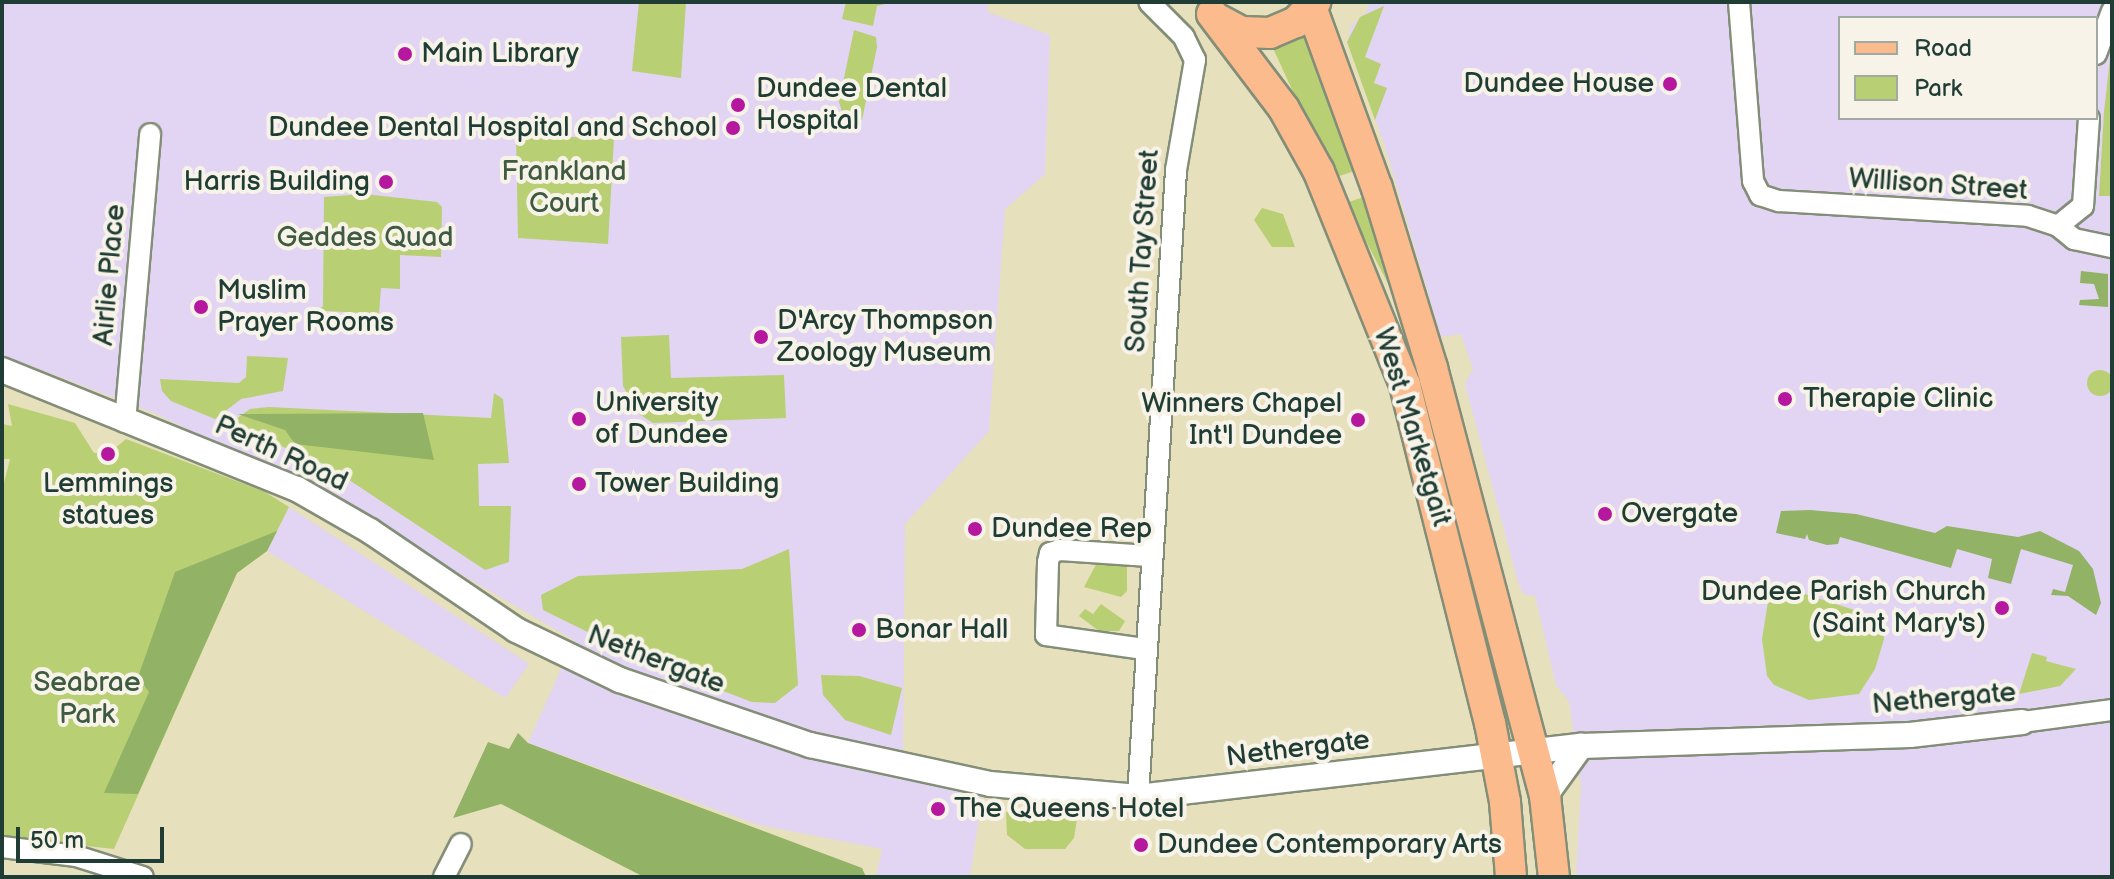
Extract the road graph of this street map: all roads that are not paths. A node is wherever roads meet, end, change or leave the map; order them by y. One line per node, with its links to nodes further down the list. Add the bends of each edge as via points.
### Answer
1 (1149, 2): 13 (street, South Tay Street, via 1184,37 1195,60 1176,170)
2 (1739, 2): 9 (street, Willison Street, via 1753,181 1760,195 1779,201 2028,216)
3 (1318, 4): 4 (main road, via 1296,22 1270,33 1234,29); 19 (main road, West Marketgait, via 1432,368)
4 (1205, 6): 20 (main road, West Marketgait, via 1284,109 1319,172 1385,334 1421,437)
5 (2112, 11): 6 (street)
6 (2098, 49)
7 (2089, 120): 9 (street, via 2083,206)
8 (150, 134): 12 (street, Airlie Place)
9 (2058, 226): 10 (street, Willison Street, via 2074,239)
10 (2109, 247)
11 (2, 370): 12 (street, Perth Road)
12 (125, 422): 14 (street, Perth Road, via 332,508)
13 (1149, 556): 15 (street, South Tay Street); 15 (street, via 1060,550 1050,553 1048,562 1046,635)
14 (516, 630): 22 (street, Nethergate, via 643,690 810,745 990,784)
15 (1144, 649): 22 (street)
16 (2112, 710): 17 (street, Nethergate)
17 (2022, 722): 18 (street, Nethergate, via 1910,735)
18 (1581, 746): 19 (street, Nethergate); 21 (street)
19 (1534, 752): 20 (street, Nethergate); 21 (main road, West Marketgait)
20 (1497, 756): 22 (street, Nethergate); 27 (main road, West Marketgait)
21 (1545, 796): 28 (main road, West Marketgait)
22 (1138, 797)
23 (461, 844): 26 (street)
24 (2, 847): 25 (street, via 76,856)
25 (143, 877)
26 (444, 877)
27 (1511, 877)
28 (1554, 877)

